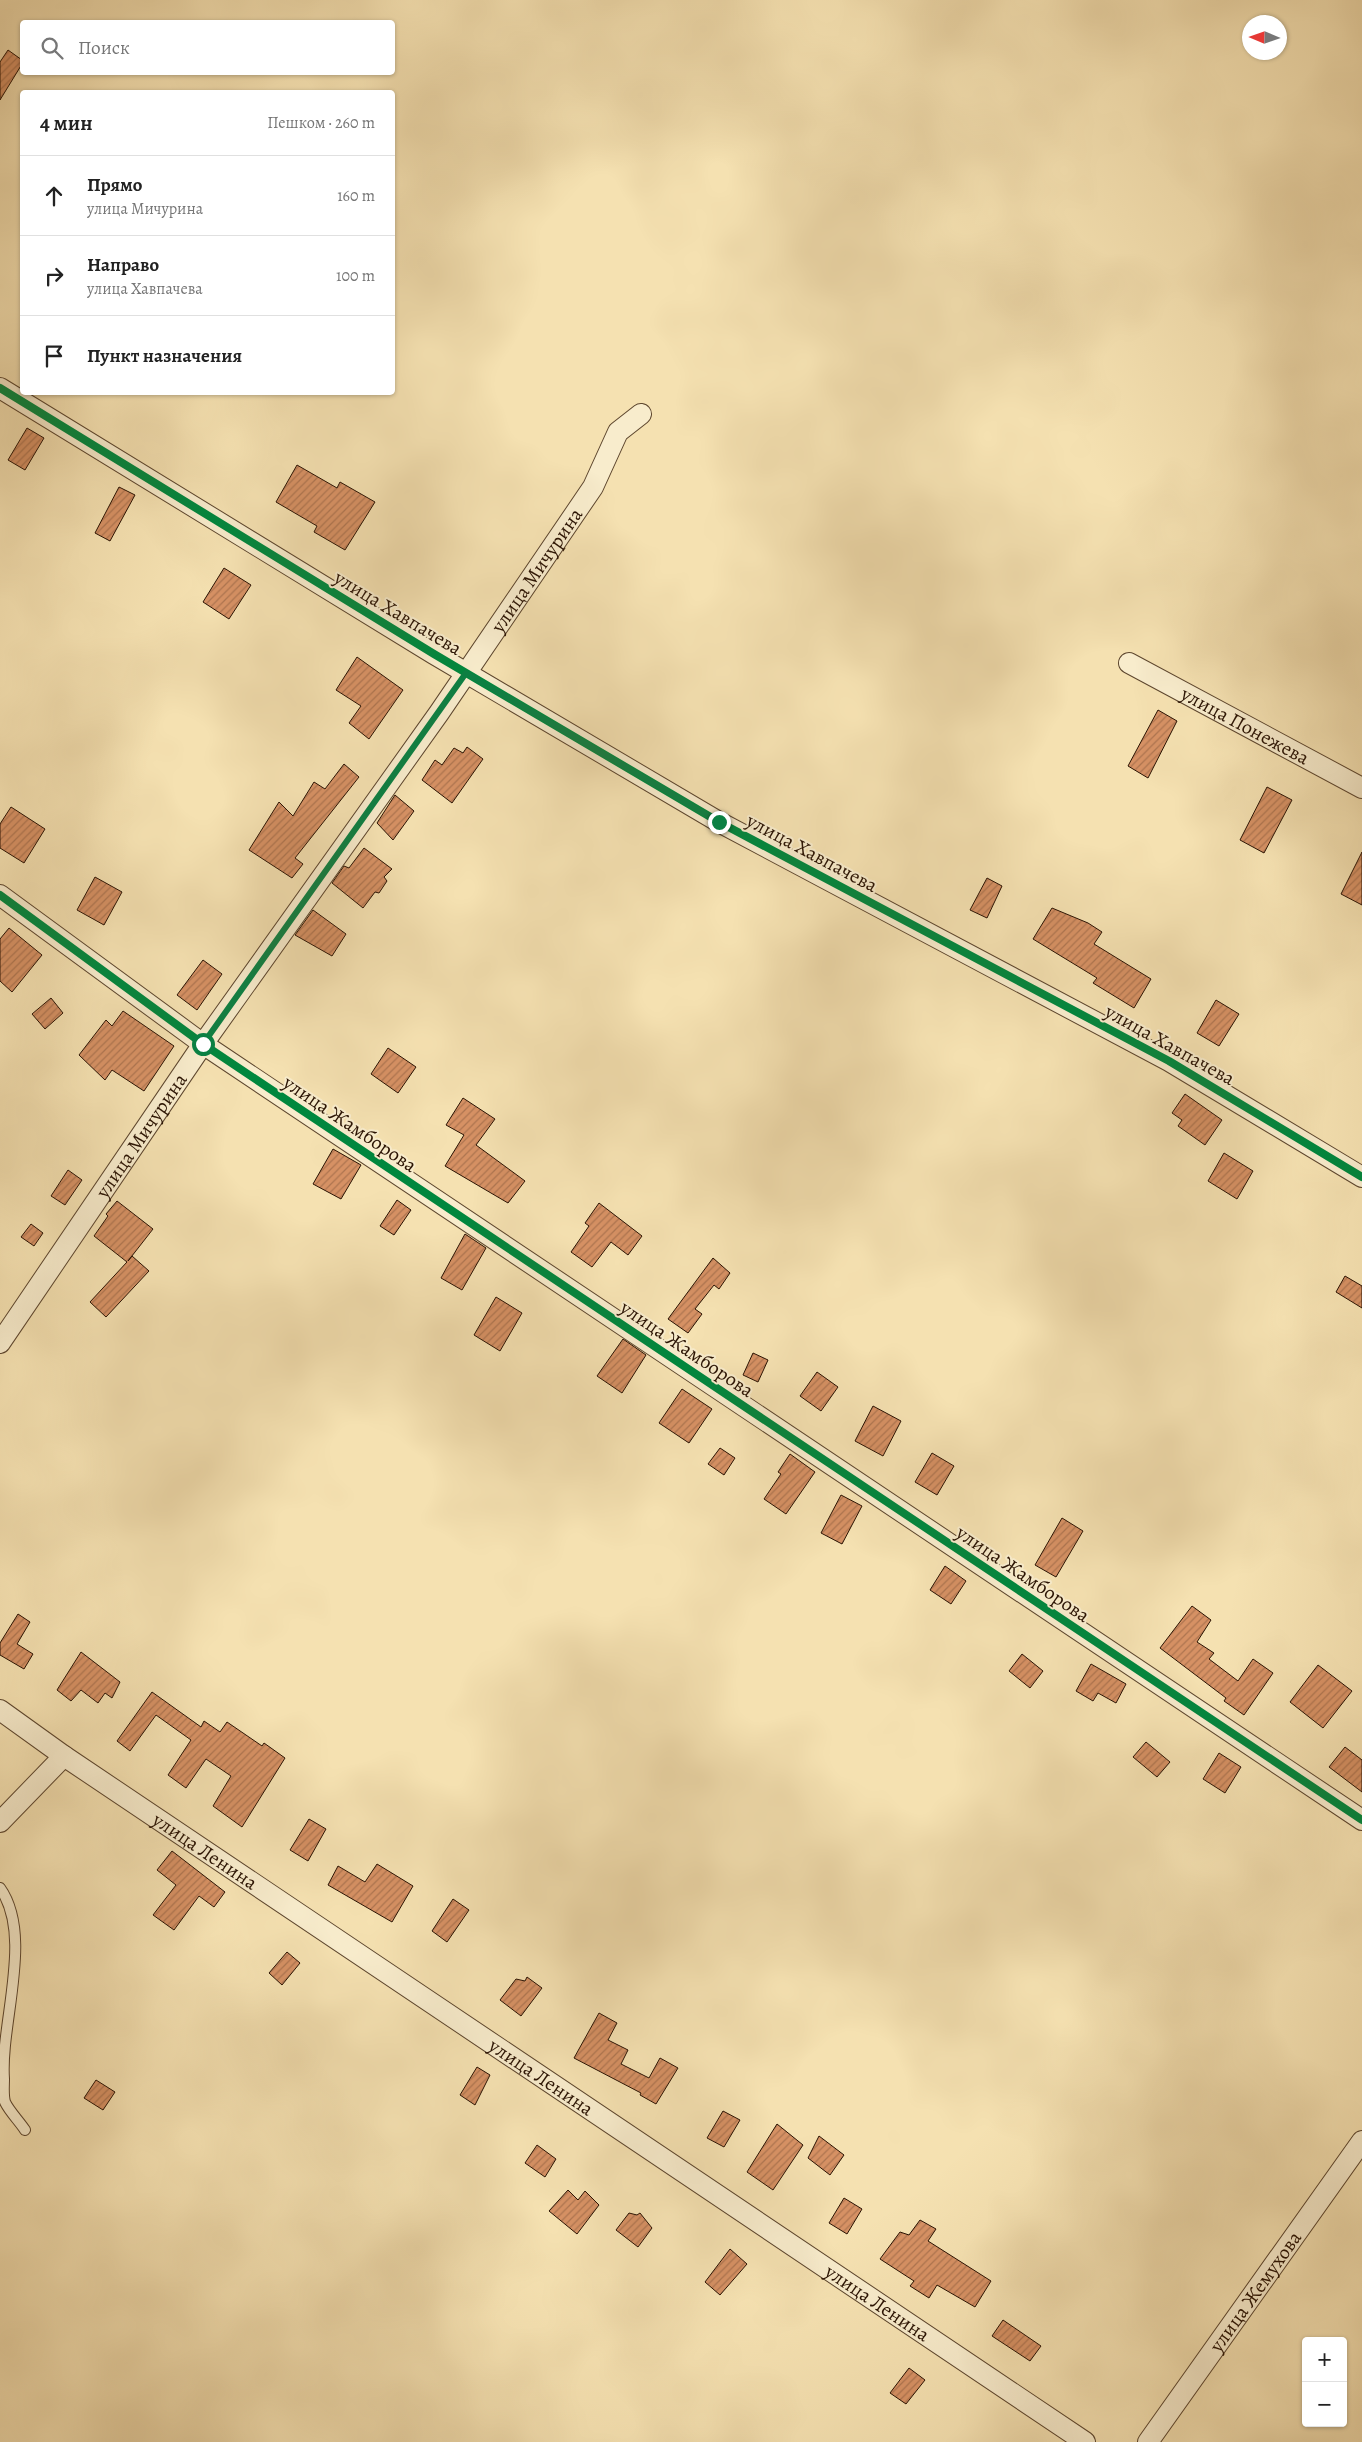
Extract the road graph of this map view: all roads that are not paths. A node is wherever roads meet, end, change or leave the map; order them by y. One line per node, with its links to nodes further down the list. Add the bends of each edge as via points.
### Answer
1 (0, 388): 4 (street, улица Хавпачева)
2 (641, 414): 4 (street, улица Мичурина, via 618,432 593,487)
3 (1129, 663): 5 (street, улица Понежева)
4 (466, 673): 7 (street, улица Мичурина); 8 (street, улица Хавпачева, via 719,822 1169,1061)
5 (1362, 788)
6 (0, 895): 7 (street, улица Жамборова)
7 (203, 1044): 9 (street, улица Мичурина); 12 (street, улица Жамборова)
8 (1362, 1176)
9 (0, 1343)
10 (0, 1710): 11 (street, улица Ленина)
11 (64, 1756): 13 (street); 17 (street, улица Ленина)
12 (1362, 1820)
13 (0, 1822)
14 (0, 1888): 15 (lane, via 10,1902 14,1924 13,1975 2,2061 5,2102)
15 (25, 2130)
16 (1362, 2141): 18 (street, улица Жемухова)
17 (1084, 2442)
18 (1148, 2442)

